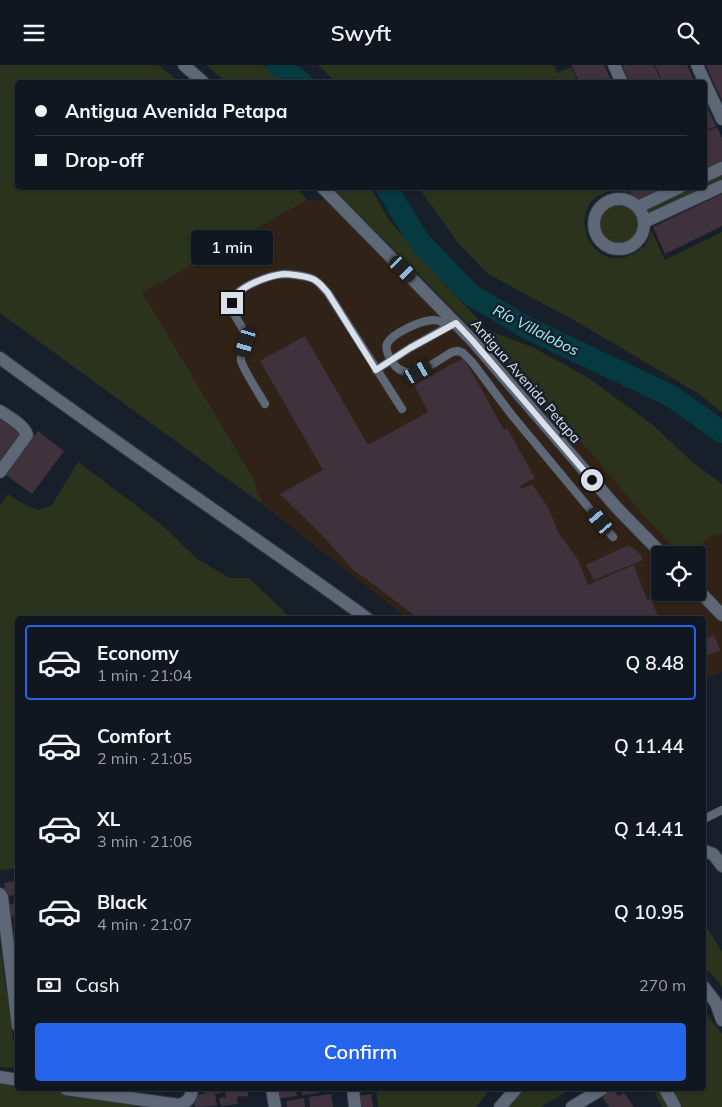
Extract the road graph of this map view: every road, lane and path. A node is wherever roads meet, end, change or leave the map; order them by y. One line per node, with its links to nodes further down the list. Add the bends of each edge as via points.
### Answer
1 (184, 65): 4 (street)
2 (614, 65): 5 (street)
3 (696, 65): 6 (street)
4 (201, 80)
5 (621, 80)
6 (704, 80)
7 (707, 87): 8 (street)
8 (722, 119)
9 (722, 168): 10 (street)
10 (707, 175)
11 (722, 186): 15 (street)
12 (325, 190): 18 (street, Antigua Avenida Petapa)
13 (673, 190): 16 (street)
14 (675, 190): 15 (street)
15 (680, 206): 17 (street)
16 (638, 207): 17 (street); 17 (street, via 622,199 606,203 595,217 595,233 612,249 628,248 640,238)
17 (644, 223)
18 (452, 325): 20 (lane); 20 (lane, via 428,321 397,334 386,349); 27 (street, Antigua Avenida Petapa, via 472,340 617,508)
19 (0, 359): 30 (street)
20 (391, 360): 21 (lane); 26 (lane, via 408,373 418,372 452,352 463,353)
21 (376, 370): 22 (lane, via 319,283 311,278 285,274 269,277 239,291 232,303 234,316 246,338 241,357 243,364); 23 (lane)
22 (265, 404)
23 (402, 409)
24 (0, 411): 25 (street, via 22,427 26,435)
25 (0, 472)
26 (613, 537)
27 (654, 546)
28 (706, 598): 29 (street)
29 (722, 615)
30 (364, 616)
31 (722, 810): 32 (lane)
32 (706, 818)
33 (708, 853): 34 (street)
34 (722, 866)
35 (0, 894): 37 (street)
36 (706, 989): 38 (street)
37 (15, 1002)
38 (719, 1005): 39 (street)
39 (722, 1020)
40 (0, 1077): 41 (street)
41 (15, 1080)
42 (93, 1091): 49 (street)
43 (192, 1091): 49 (street, via 191,1097 180,1105)
44 (272, 1091): 50 (street)
45 (353, 1091): 51 (street)
46 (514, 1091): 52 (street)
47 (599, 1091): 53 (street)
48 (666, 1091): 54 (street)
49 (107, 1092)
50 (275, 1107)
51 (355, 1107)
52 (500, 1107)
53 (572, 1107)
54 (675, 1107)

